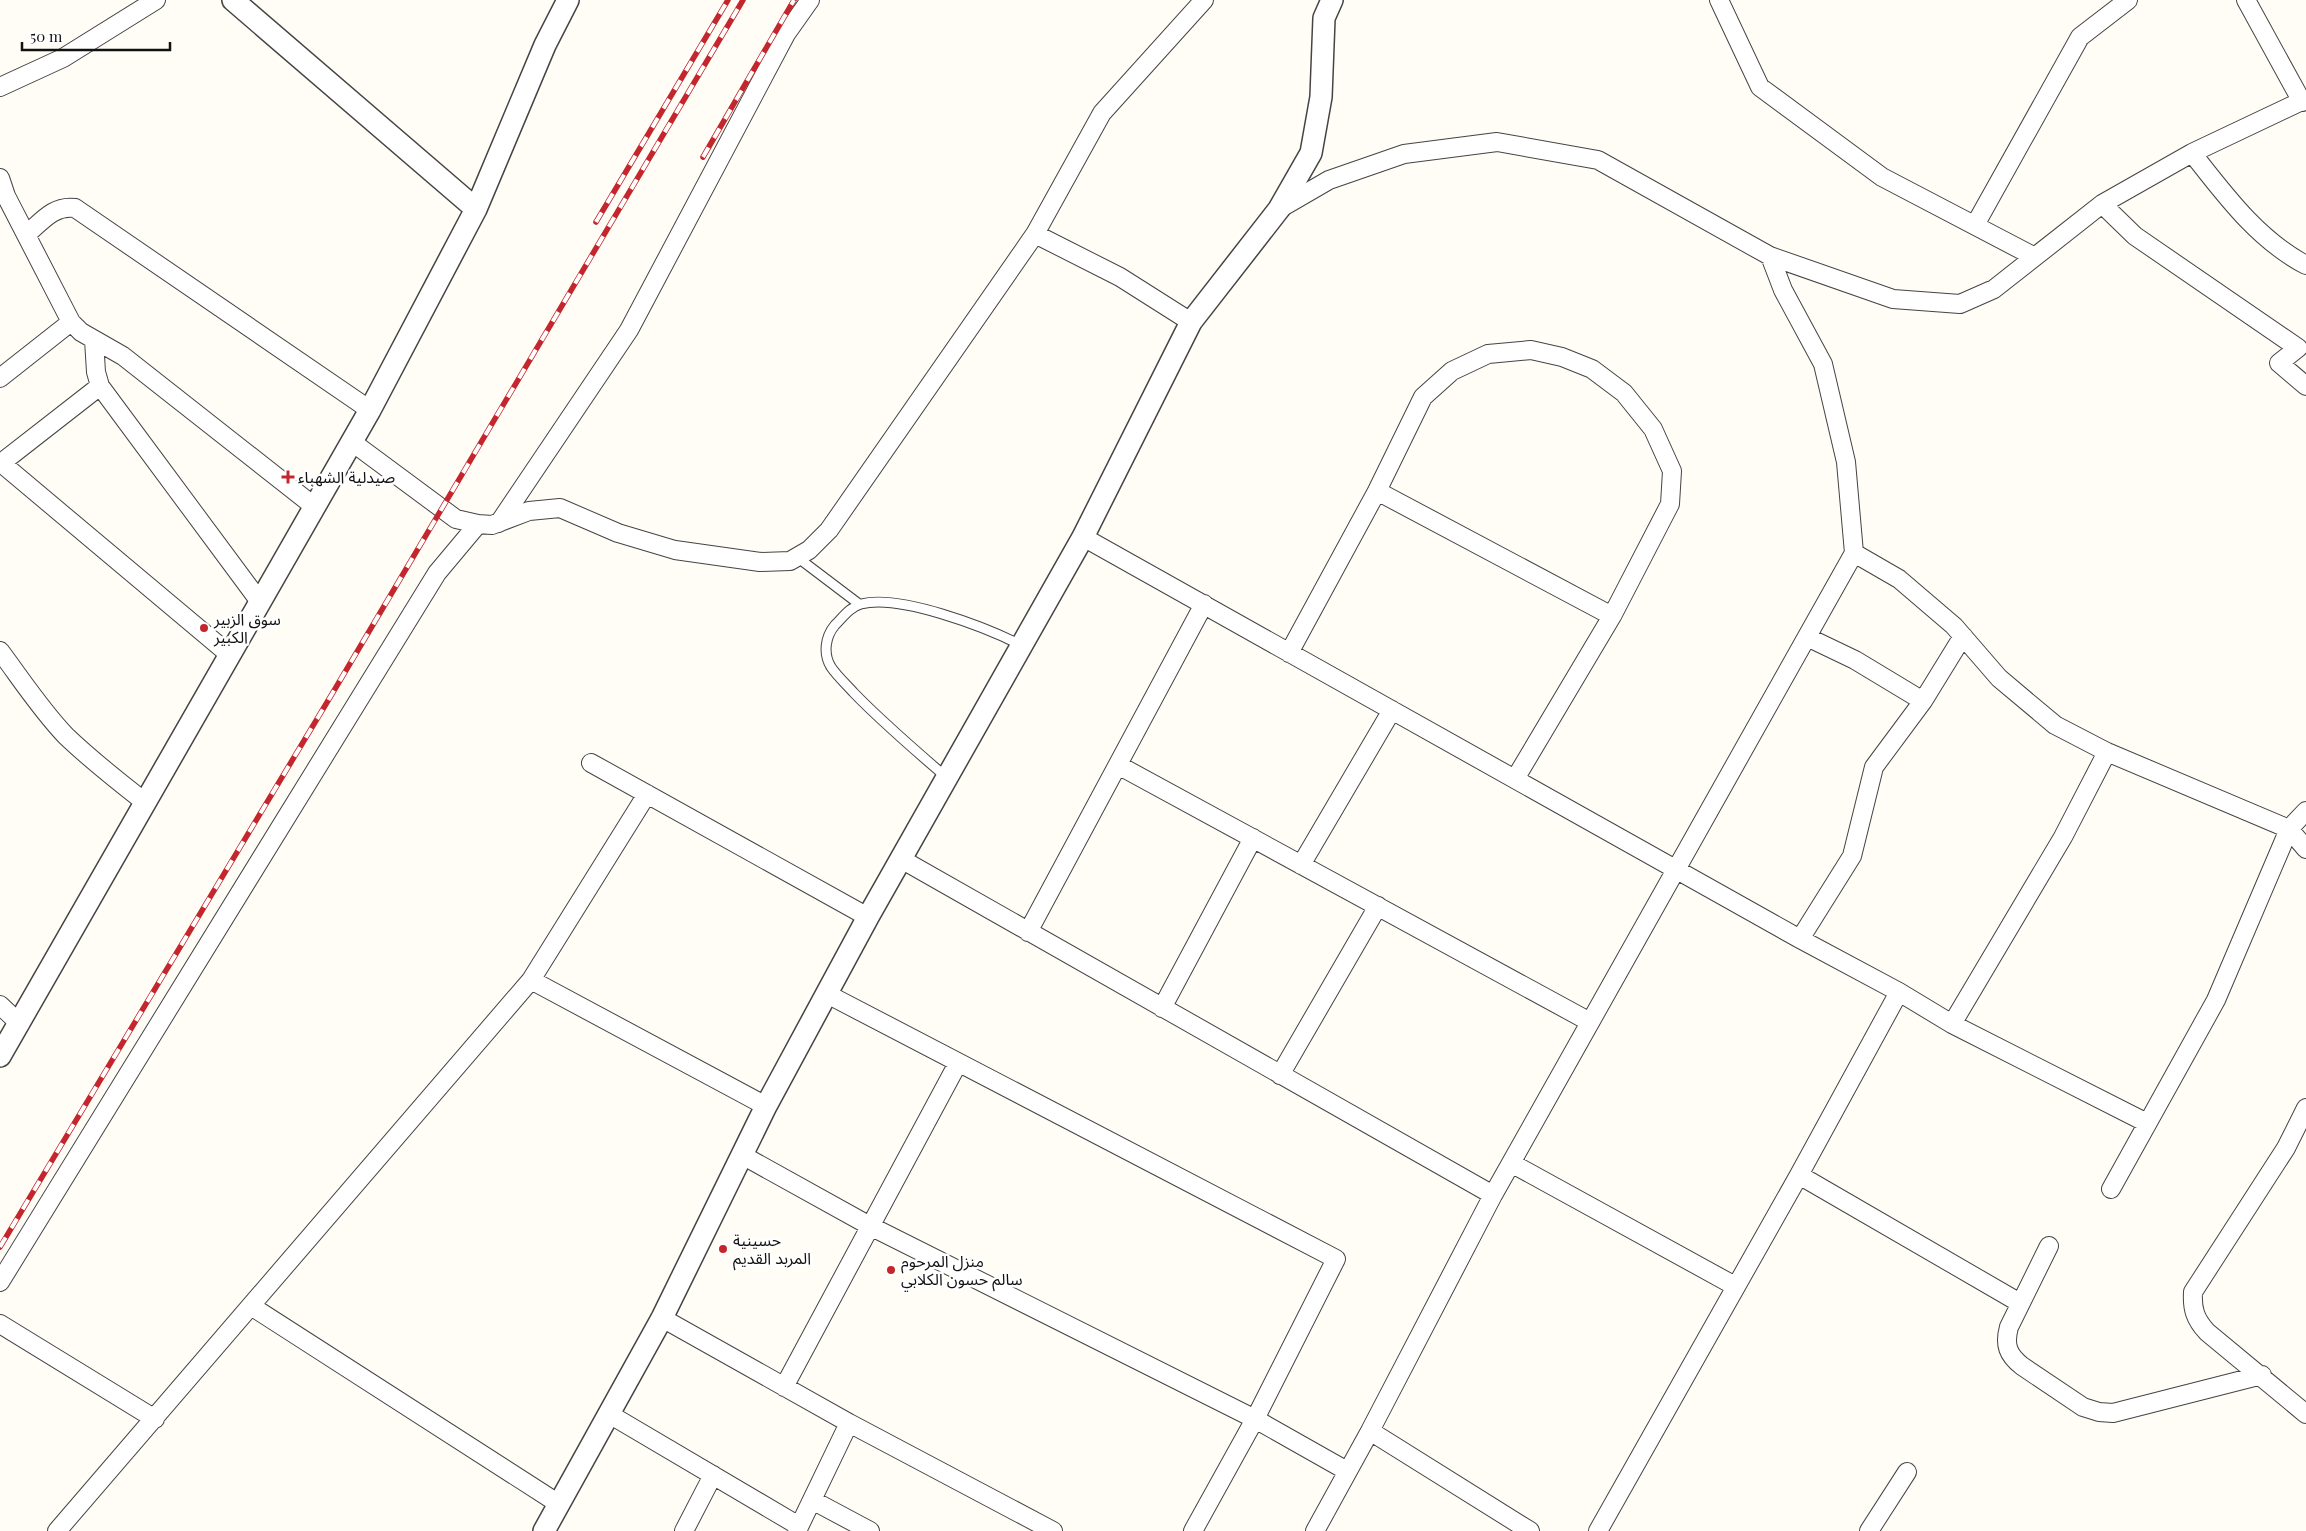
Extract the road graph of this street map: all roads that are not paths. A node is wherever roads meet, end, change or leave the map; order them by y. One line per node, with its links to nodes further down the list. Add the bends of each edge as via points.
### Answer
1 (156, 0): 10 (street, via 63,58)
2 (233, 0): 16 (street)
3 (568, 0): 16 (street, via 545,45)
4 (810, 0): 35 (street, via 786,34 629,330)
5 (1204, 0): 20 (street, via 1102,113)
6 (1332, 0): 17 (street, via 1324,18 1321,98 1311,153)
7 (1719, 0): 18 (street, via 1760,87 1882,177)
8 (2128, 0): 18 (street, via 2080,37)
9 (2246, 0): 11 (street)
10 (0, 87)
11 (2304, 101): 12 (street)
12 (2192, 153): 15 (street); 23 (street, via 2261,234 2291,258)
13 (0, 178): 14 (street)
14 (3, 195): 19 (street)
15 (2102, 204): 22 (street); 29 (street, via 2135,236 2298,348 2279,363)
16 (476, 209): 30 (street)
17 (1279, 209): 21 (street, via 1329,180 1404,154 1497,142 1598,160); 25 (street)
18 (1975, 225): 22 (street)
19 (27, 234): 24 (street); 30 (street, via 57,209 75,208)
20 (1036, 234): 25 (street, via 1120,278); 39 (street, via 829,530)
21 (1770, 256): 22 (street, via 1893,299 1960,304 1994,289); 38 (street, via 1783,290 1824,364 1846,462)
22 (2033, 256)
23 (2306, 265)
24 (71, 322): 26 (street); 27 (street)
25 (1191, 322): 37 (street)
26 (94, 340): 28 (street); 34 (street, via 123,356)
27 (0, 378)
28 (100, 386): 32 (street); 40 (street)
29 (2306, 386)
30 (370, 410): 31 (street)
31 (352, 442): 34 (street); 36 (street, via 456,519)
32 (0, 463): 49 (street)
33 (1377, 491): 43 (street); 43 (street, via 1423,397 1452,371 1488,354 1531,350 1562,357 1592,369 1624,393 1653,429 1672,472 1670,504); 48 (street)
34 (315, 507): 40 (street)
35 (499, 523): 36 (street); 39 (street, via 529,511 560,508 618,533 675,550 760,562 790,561)
36 (478, 524): 91 (street, via 437,573)
37 (1083, 537): 42 (street); 46 (street)
38 (1854, 553): 44 (street, via 1899,579); 45 (street)
39 (797, 557): 41 (lane)
40 (260, 602): 49 (street)
41 (860, 604): 46 (lane, via 879,601 930,611 990,630); 55 (lane, via 847,611 830,631 825,651 831,667 891,730)
42 (1204, 604): 48 (street); 54 (street)
43 (1612, 616): 56 (street)
44 (1963, 636): 50 (street); 52 (street, via 1999,678 2055,725)
45 (1807, 637): 50 (street, via 1855,660); 65 (street)
46 (1021, 646): 55 (street)
47 (0, 651): 58 (street, via 65,735)
48 (1289, 653): 51 (street)
49 (230, 656): 58 (street)
50 (1923, 701): 69 (street, via 1874,767 1852,856)
51 (1392, 710): 56 (street); 64 (street)
52 (2107, 752): 60 (street); 77 (street, via 2063,836)
53 (591, 763): 57 (street)
54 (1118, 765): 61 (street); 68 (street)
55 (947, 778): 63 (street)
56 (1515, 779): 65 (street)
57 (647, 794): 67 (street); 70 (street)
58 (146, 803): 76 (street)
59 (2306, 811): 60 (street)
60 (2289, 829): 62 (street); 83 (street, via 2216,1000)
61 (1253, 838): 64 (street); 74 (street)
62 (2306, 849)
63 (900, 859): 67 (street); 68 (street)
64 (1301, 865): 66 (street)
65 (1676, 870): 69 (street); 75 (street)
66 (1378, 906): 75 (street); 80 (street)
67 (868, 917): 72 (street)
68 (1028, 932): 74 (street)
69 (1800, 939): 71 (street)
70 (531, 980): 81 (street); 94 (street)
71 (1899, 992): 77 (street); 86 (street)
72 (827, 994): 79 (street); 81 (street)
73 (0, 1005): 76 (street)
74 (1162, 1008): 80 (street)
75 (1590, 1022): 85 (street)
76 (20, 1024): 78 (street)
77 (1952, 1024): 83 (street)
78 (0, 1056)
79 (958, 1062): 89 (street); 102 (street, via 1336,1259)
80 (1280, 1075): 88 (street)
81 (766, 1106): 84 (street)
82 (2306, 1108): 97 (street, via 2286,1148 2193,1292 2192,1307 2197,1321)
83 (2147, 1123): 87 (street)
84 (742, 1155): 89 (street); 95 (street)
85 (1511, 1163): 88 (street); 92 (street)
86 (1799, 1175): 92 (street); 93 (street)
87 (2111, 1189)
88 (1493, 1196): 104 (street)
89 (870, 1226): 98 (street); 102 (street)
90 (2049, 1246): 93 (street)
91 (0, 1282)
92 (1735, 1286): 119 (street)
93 (2020, 1303): 97 (street, via 2006,1338 2013,1359 2083,1408 2098,1412 2125,1412)
94 (251, 1306): 101 (street); 109 (street)
95 (662, 1318): 98 (street); 99 (street)
96 (0, 1324): 101 (street)
97 (2262, 1375): 100 (street)
98 (784, 1387): 103 (street)
99 (609, 1414): 107 (street); 109 (street)
100 (2306, 1414)
101 (155, 1419): 111 (street)
102 (1255, 1419): 105 (street); 116 (street)
103 (849, 1422): 108 (street); 115 (street)
104 (1370, 1431): 105 (street); 118 (street)
105 (1347, 1472): 117 (street)
106 (1907, 1472): 120 (street)
107 (713, 1475): 110 (street); 113 (street)
108 (812, 1500): 110 (street); 114 (street)
109 (560, 1504): 112 (street)
110 (798, 1528)
111 (56, 1531)
112 (544, 1531)
113 (684, 1531)
114 (870, 1531)
115 (1053, 1531)
116 (1193, 1531)
117 (1315, 1531)
118 (1530, 1531)
119 (1598, 1531)
120 (1869, 1531)

